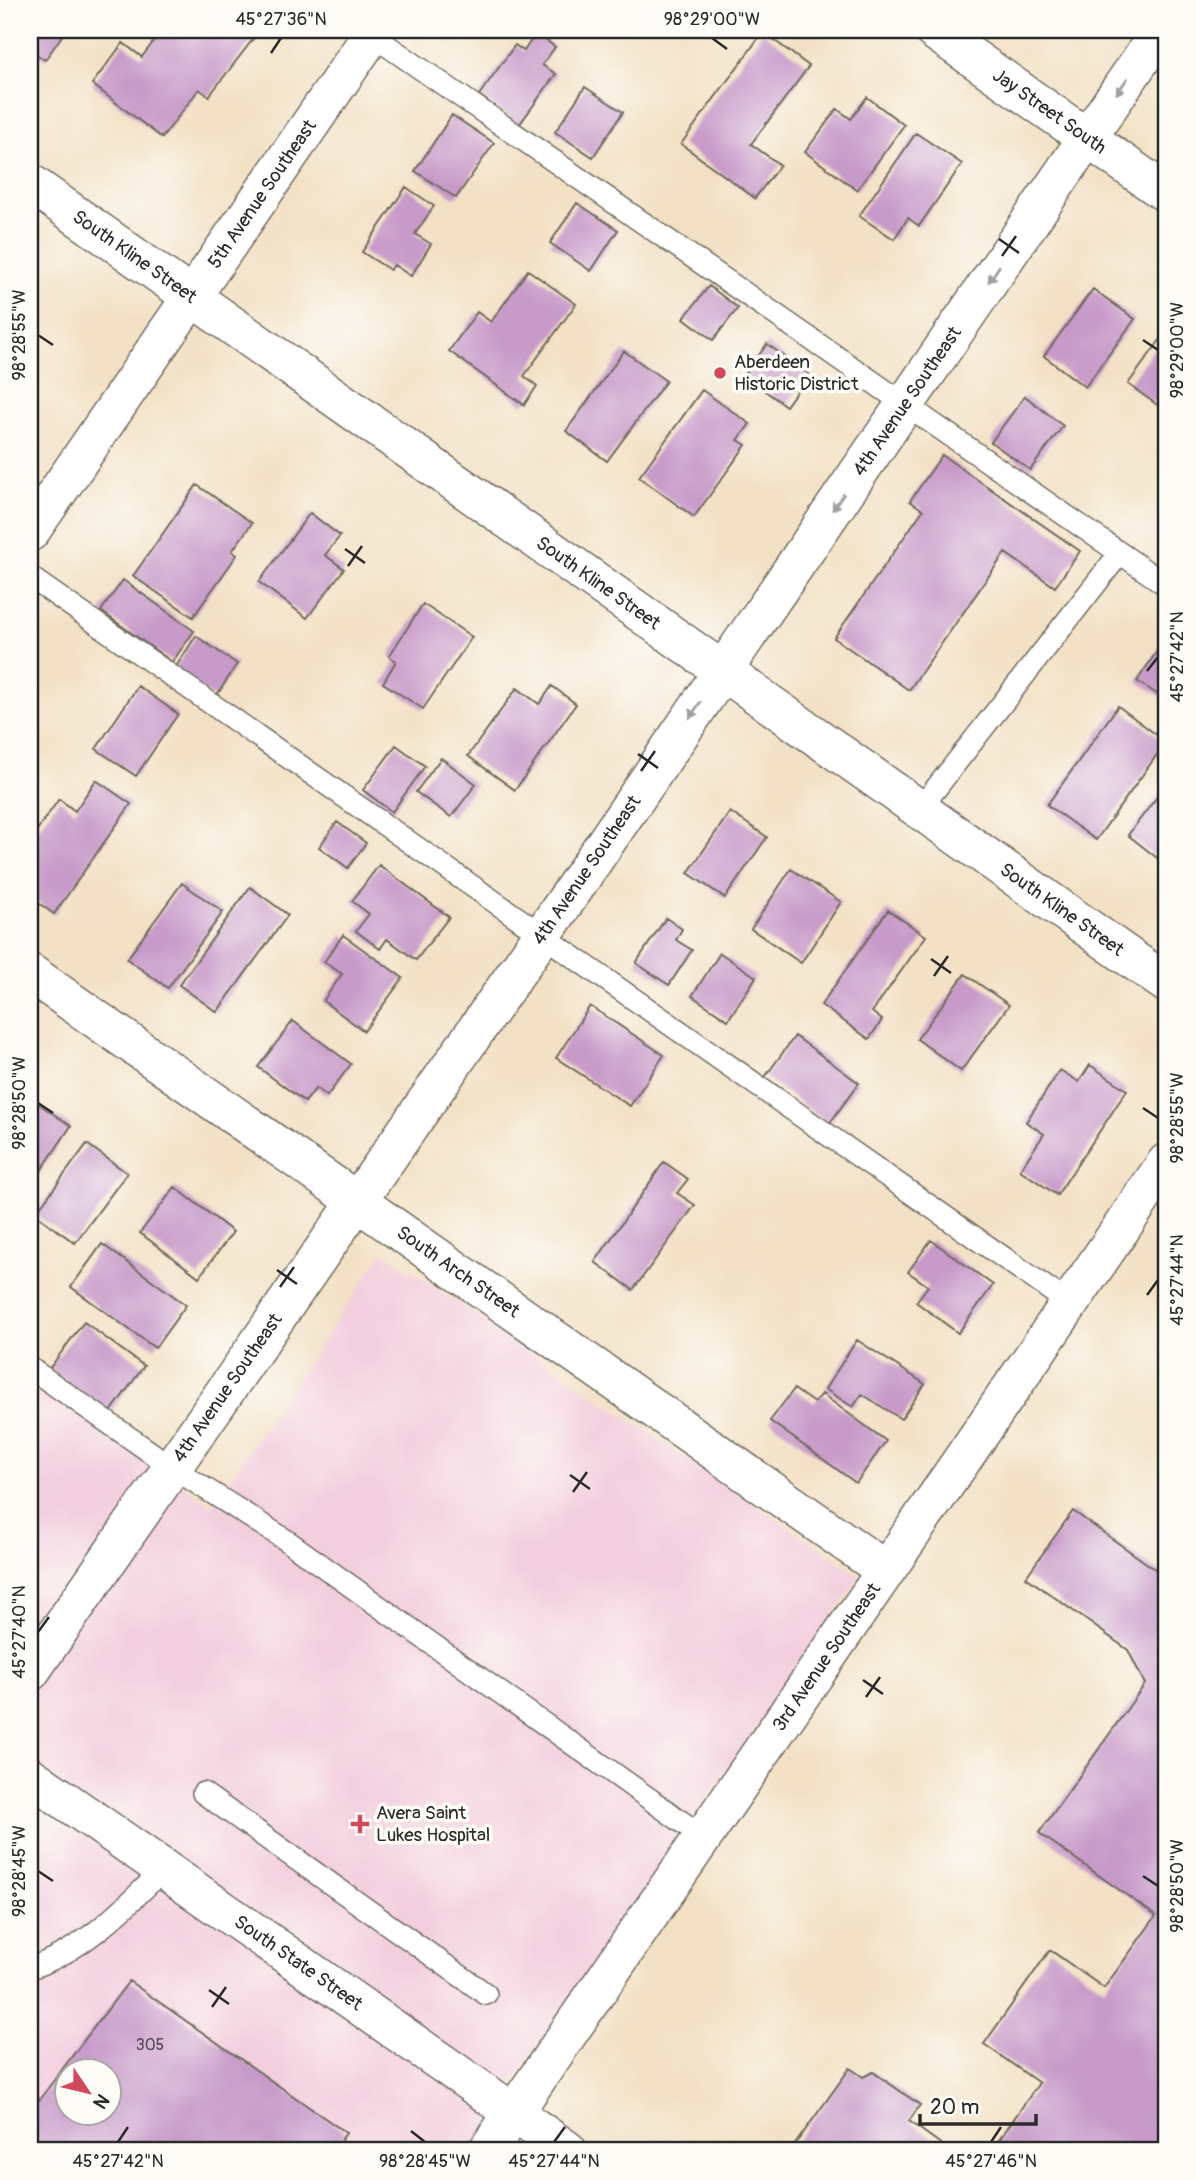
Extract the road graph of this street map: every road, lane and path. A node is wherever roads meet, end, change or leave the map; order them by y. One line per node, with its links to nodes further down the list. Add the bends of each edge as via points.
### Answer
1 (933, 30): 4 (street, Jay Street South)
2 (1161, 30): 4 (street, 4th Avenue Southeast, one-way to 4)
3 (373, 32): 7 (street, 5th Avenue Southeast); 8 (lane)
4 (1087, 137): 6 (street, Jay Street South); 8 (street, 4th Avenue Southeast, one-way to 8)
5 (30, 183): 7 (street, South Kline Street)
6 (1166, 193)
7 (189, 296): 9 (street, 5th Avenue Southeast); 13 (street, South Kline Street)
8 (904, 406): 10 (lane); 13 (street, 4th Avenue Southeast, one-way to 13)
9 (30, 532)
10 (1119, 553): 12 (lane); 14 (lane)
11 (30, 578): 15 (lane)
12 (1166, 585)
13 (721, 671): 14 (street, South Kline Street); 15 (street, 4th Avenue Southeast, one-way to 15)
14 (919, 810): 17 (street, South Kline Street)
15 (543, 934): 19 (street, 4th Avenue Southeast); 20 (lane)
16 (30, 973): 19 (street, South Arch Street)
17 (1166, 983)
18 (1166, 1163): 20 (street, 3rd Avenue Southeast)
19 (356, 1202): 22 (street, 4th Avenue Southeast); 23 (street, South Arch Street)
20 (1070, 1304): 23 (street, 3rd Avenue Southeast)
21 (30, 1368): 22 (lane)
22 (173, 1468): 24 (street, 4th Avenue Southeast); 27 (lane, via 286,1540)
23 (886, 1570): 27 (street, 3rd Avenue Southeast)
24 (30, 1672)
25 (30, 1776): 28 (street, South State Street)
26 (203, 1793): 30 (lane)
27 (703, 1837): 31 (street, 3rd Avenue Southeast)
28 (164, 1869): 29 (lane, via 113,1918 57,1960); 31 (street, South State Street)
29 (30, 1968)
30 (486, 1994)
31 (514, 2113): 32 (street, 3rd Avenue Southeast); 33 (street, South State Street)
32 (488, 2150)
33 (567, 2150)

